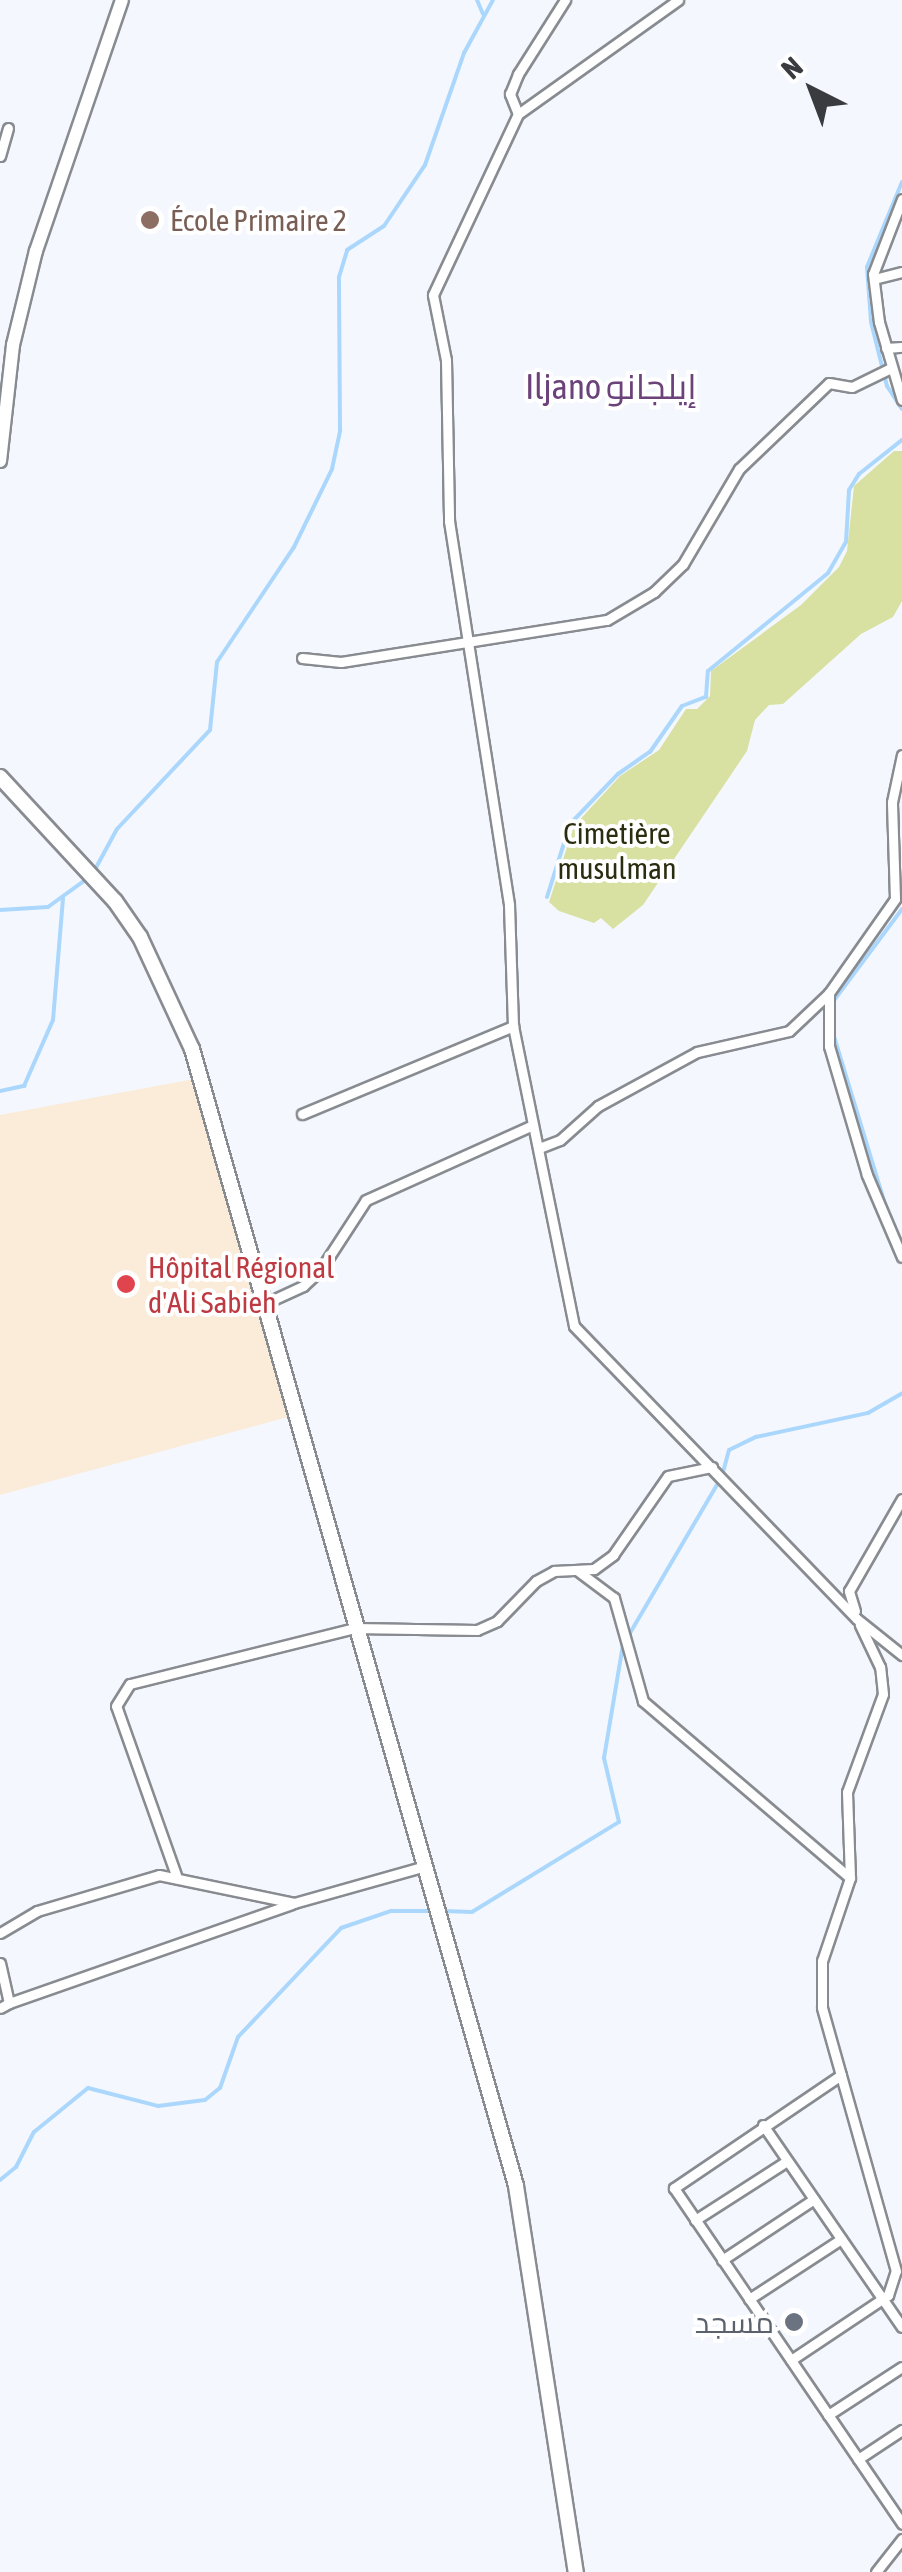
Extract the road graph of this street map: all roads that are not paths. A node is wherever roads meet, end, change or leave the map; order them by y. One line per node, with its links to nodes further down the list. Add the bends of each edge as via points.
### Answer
1 (122, 0): 12 (main road, via 51,198)
2 (565, 0): 4 (street, via 518,74 510,94)
3 (678, 0): 4 (street)
4 (518, 114): 17 (street, via 433,295 446,360 449,521)
5 (8, 128): 6 (street)
6 (0, 156)
7 (902, 199): 9 (street, via 879,245)
8 (902, 272): 9 (street)
9 (874, 280): 11 (street)
10 (902, 347): 11 (street)
11 (886, 348): 13 (street)
12 (4, 368): 15 (main road)
13 (891, 368): 14 (street); 17 (street, via 852,387 829,383 739,469 683,564 637,604 569,631)
14 (902, 400)
15 (0, 450): 16 (main road)
16 (0, 462)
17 (467, 641): 18 (street, via 341,662); 22 (street, via 509,905)
18 (302, 658)
19 (902, 755): 21 (street, via 892,802 895,899)
20 (0, 777): 27 (main road, via 140,937 175,1005)
21 (829, 994): 25 (street, via 789,1031 697,1052 598,1106); 26 (street, via 830,1046 868,1175)
22 (514, 1026): 23 (street); 24 (street)
23 (302, 1114)
24 (534, 1125): 25 (street); 27 (street, via 366,1200 320,1269 303,1286)
25 (539, 1148): 28 (street, via 574,1326)
26 (902, 1256)
27 (266, 1303): 32 (main road)
28 (712, 1467): 30 (street, via 668,1476 613,1555 594,1569); 31 (street)
29 (902, 1499): 31 (street, via 849,1591)
30 (575, 1570): 32 (street, via 536,1581 497,1621 478,1630); 36 (street, via 614,1598 643,1700)
31 (857, 1619): 33 (street); 36 (street, via 880,1667 883,1694 847,1792)
32 (354, 1628): 34 (main road); 35 (street, via 130,1684 120,1692 116,1706)
33 (902, 1655)
34 (426, 1866): 37 (street); 58 (main road, via 516,2186)
35 (176, 1876): 37 (street, via 247,1898); 38 (street, via 96,1889 8,1922)
36 (850, 1878): 41 (street, via 822,1961 822,2007)
37 (294, 1903): 40 (street)
38 (0, 1932)
39 (0, 1963): 40 (street)
40 (5, 2006)
41 (841, 2074): 42 (street); 49 (street, via 896,2271)
42 (762, 2125): 43 (street); 45 (street, via 678,2179 674,2188)
43 (787, 2160): 44 (street); 45 (street)
44 (814, 2199): 46 (street); 47 (street)
45 (695, 2220): 47 (street)
46 (841, 2239): 48 (street); 49 (street)
47 (722, 2260): 48 (street)
48 (749, 2299): 51 (street)
49 (882, 2299): 50 (street); 51 (street)
50 (902, 2327)
51 (790, 2360): 53 (street)
52 (902, 2367): 53 (street)
53 (828, 2415): 55 (street)
54 (902, 2430): 55 (street)
55 (858, 2459): 56 (street)
56 (902, 2524)
57 (902, 2540): 59 (street)
58 (576, 2572)
59 (876, 2572)

